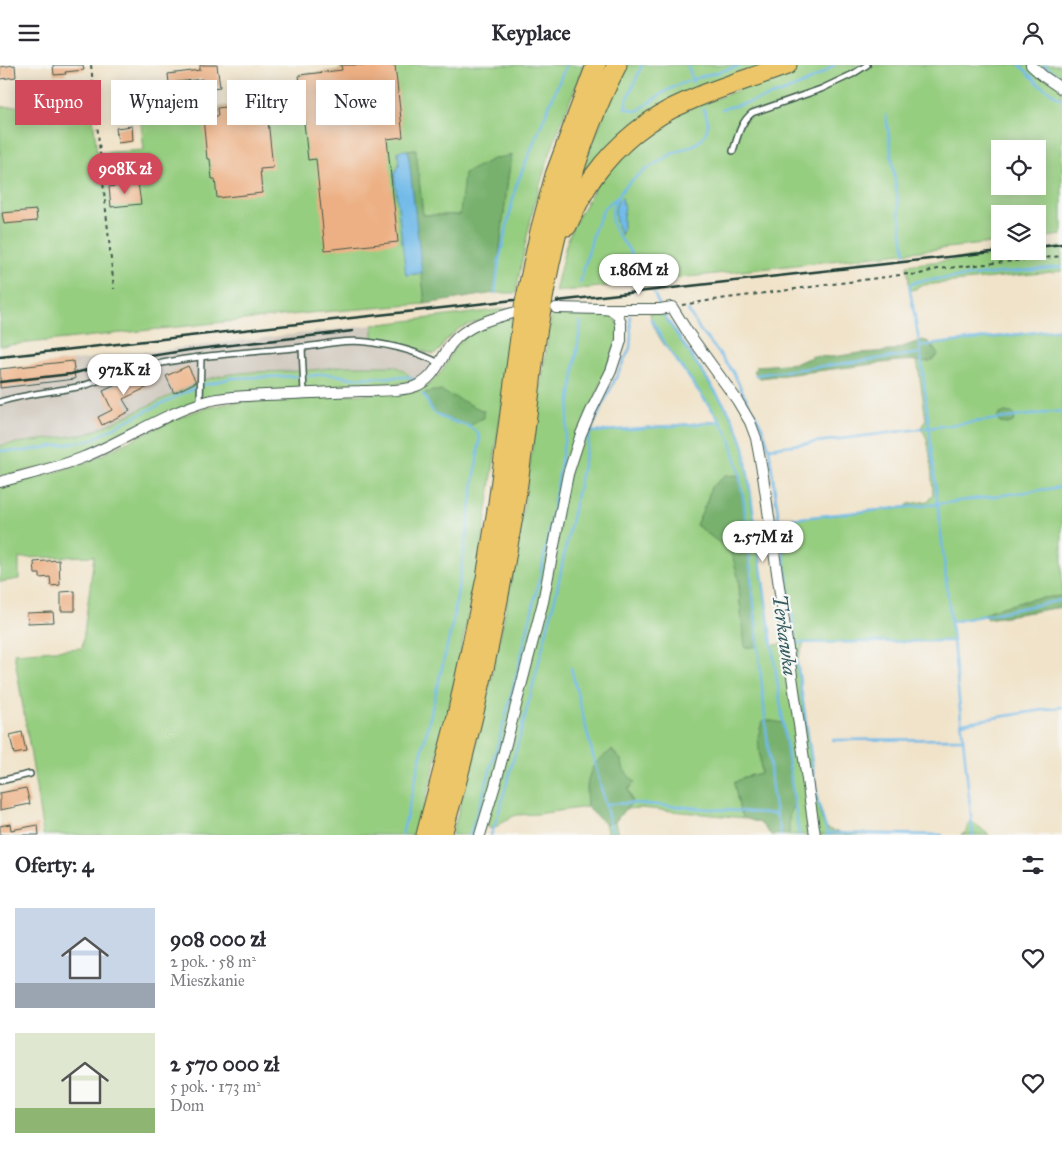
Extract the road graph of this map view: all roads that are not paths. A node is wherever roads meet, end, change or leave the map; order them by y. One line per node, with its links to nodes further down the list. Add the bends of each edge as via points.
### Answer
1 (616, 65): 8 (highway, via 576,164)
2 (787, 65): 8 (highway, via 686,101 654,118 630,137 594,176)
3 (867, 65): 7 (lane, via 821,89 752,113 743,121)
4 (1031, 65): 6 (street)
5 (595, 69): 21 (highway, via 555,175 540,231 524,307 486,578 456,720)
6 (1062, 89)
7 (733, 151)
8 (550, 262): 22 (highway, via 502,578 472,722)
9 (556, 308): 10 (street)
10 (608, 309): 23 (street, via 619,318 622,331 620,346 581,434 568,474 543,602); 24 (street, via 672,307 752,426 763,476)
11 (512, 313): 14 (street, via 463,333)
12 (302, 347): 13 (lane); 14 (lane, via 366,341 426,356); 15 (lane)
13 (201, 357): 16 (lane); 17 (lane)
14 (440, 363): 15 (street, via 425,381 416,386)
15 (304, 393): 17 (street)
16 (0, 402)
17 (200, 404): 18 (street, via 84,457)
18 (0, 481)
19 (30, 774): 20 (lane)
20 (0, 781)
21 (426, 835)
22 (442, 835)
23 (480, 835)
24 (815, 835)

